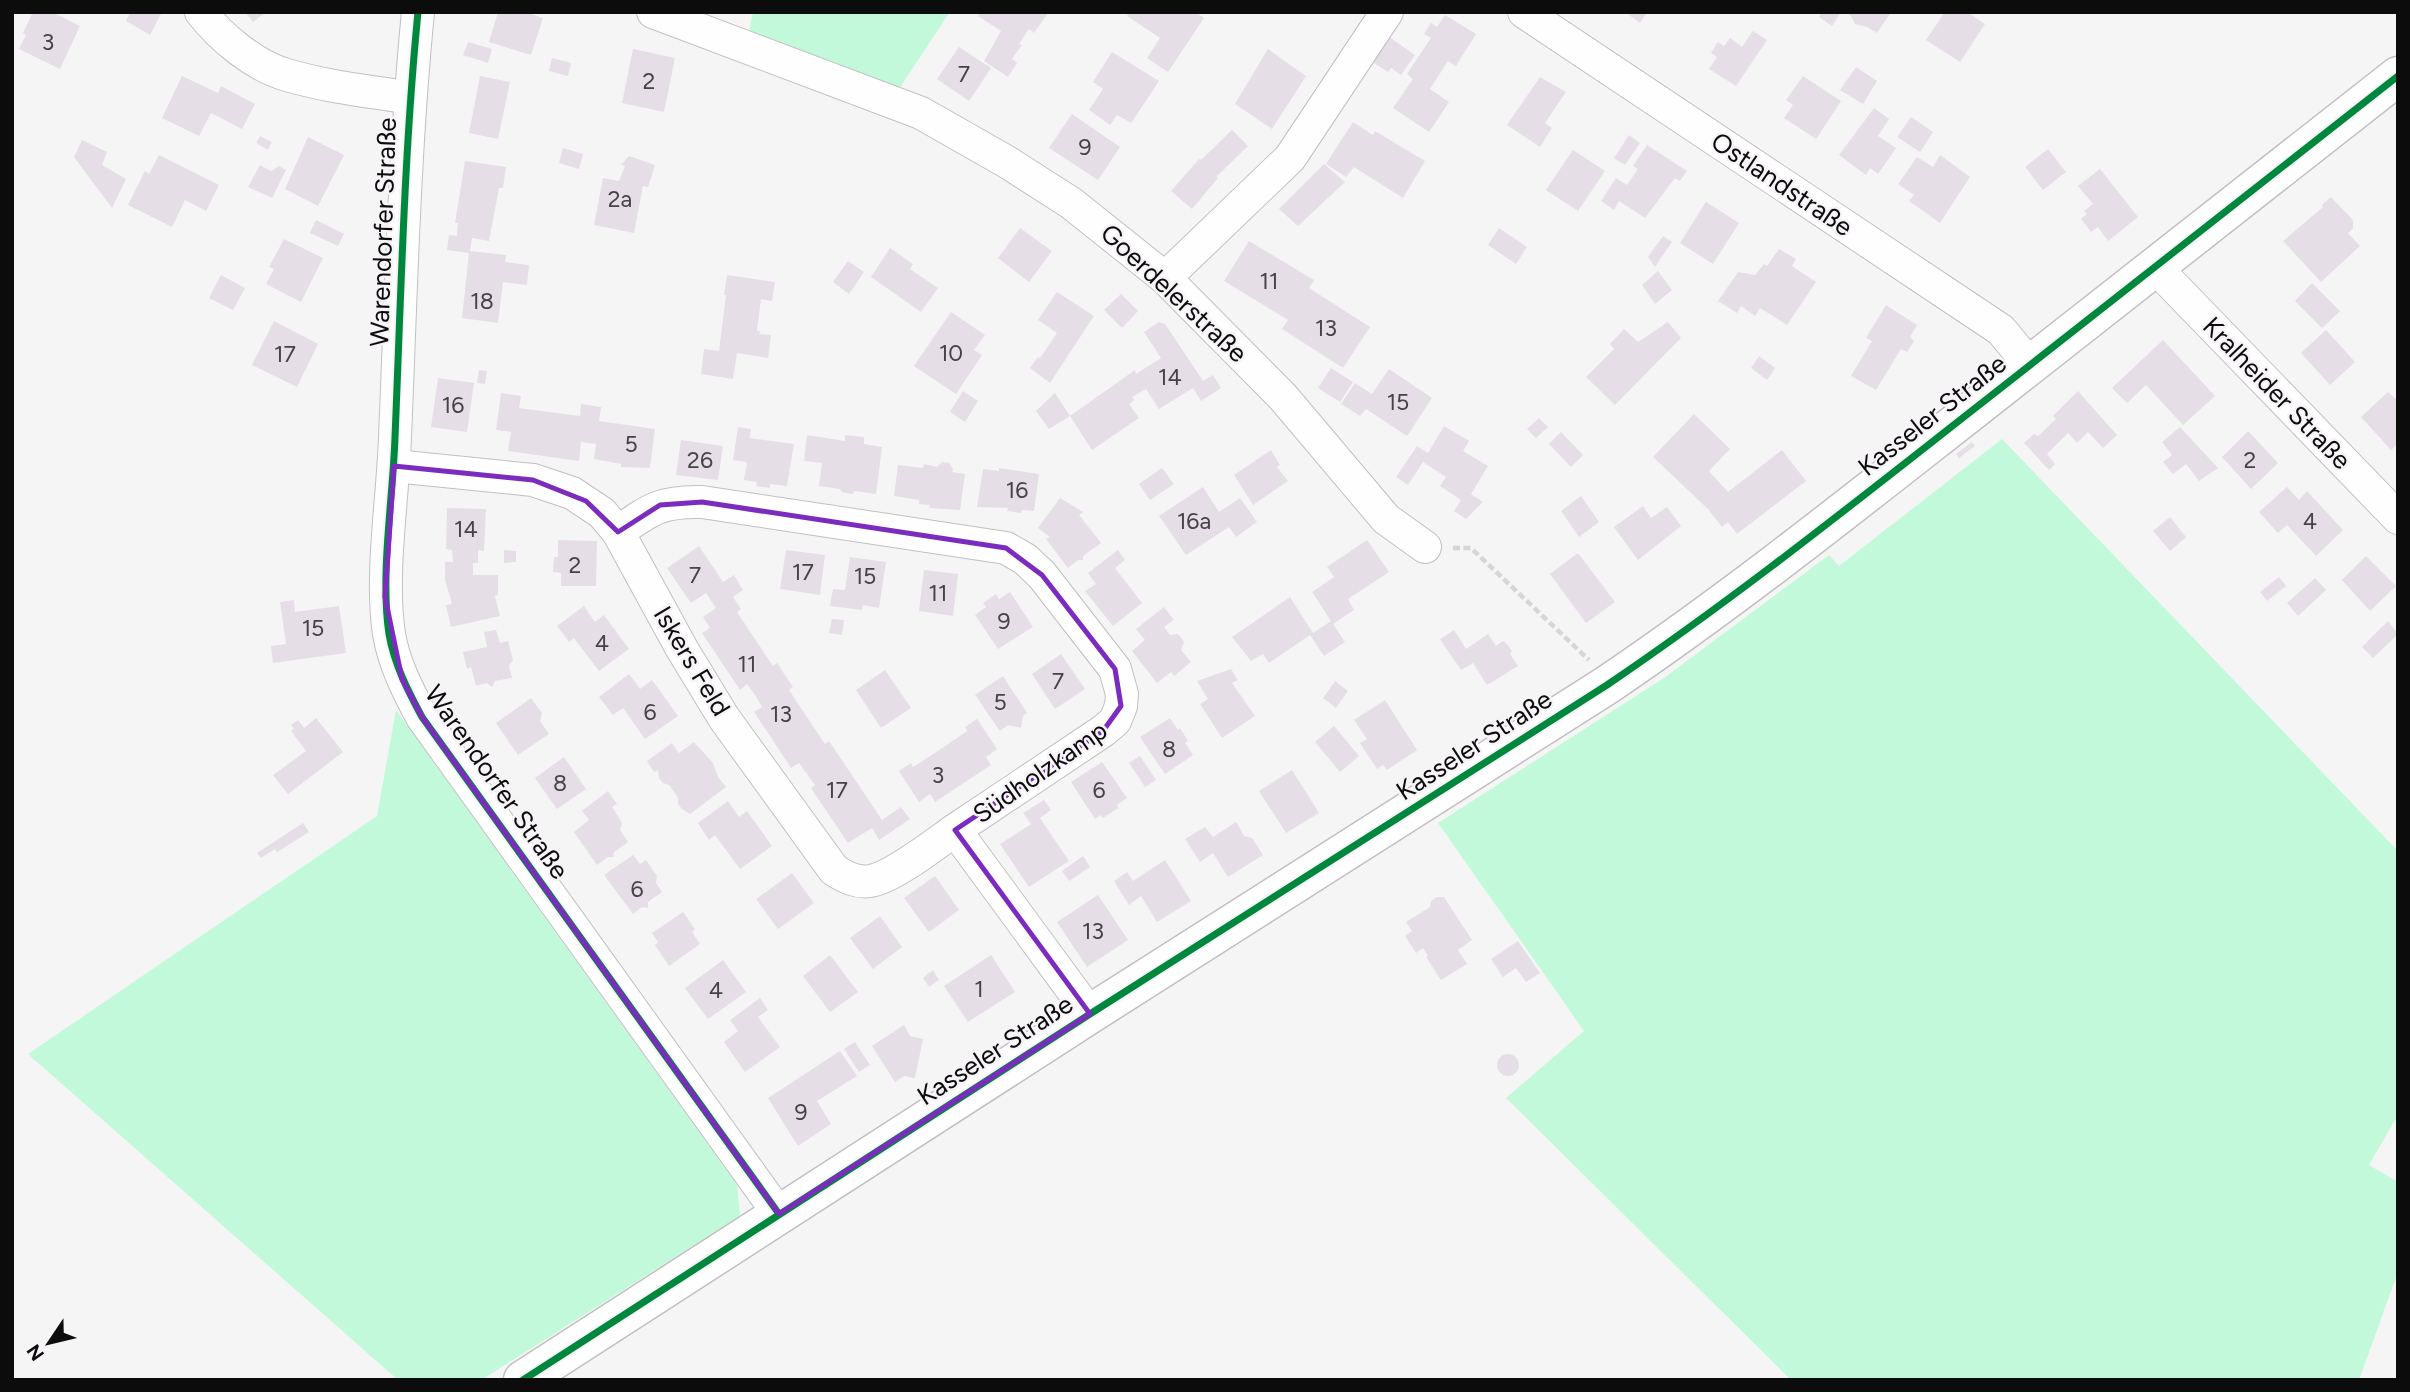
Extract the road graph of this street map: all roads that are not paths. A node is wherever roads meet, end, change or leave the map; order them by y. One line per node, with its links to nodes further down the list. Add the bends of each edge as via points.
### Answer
1 (201, 12): 8 (street, via 244,53 285,75)
2 (418, 12): 8 (street, Warendorfer Straße)
3 (653, 12): 10 (street, Goerdelerstraße, via 950,128 1071,204)
4 (1387, 12): 10 (street, via 1290,158)
5 (1524, 12): 6 (street, Ostlandstraße)
6 (1564, 23): 11 (street, Ostlandstraße, via 2001,330)
7 (2398, 76): 9 (street, Kasseler Straße)
8 (410, 98): 12 (street, Warendorfer Straße)
9 (2156, 268): 11 (street, Kasseler Straße); 13 (street, Kralheider Straße)
10 (1165, 278): 15 (street, Goerdelerstraße, via 1283,397 1386,519)
11 (2030, 365): 17 (street, Kasseler Straße, via 1723,603 1607,685)
12 (394, 466): 14 (street, Iskers Feld, via 533,480 586,501); 18 (street, Warendorfer Straße, via 385,597 402,679 422,718)
13 (2398, 518)
14 (618, 532): 16 (street, Iskers Feld, via 724,718 834,870 848,879 882,878); 16 (street, Südholzkamp, via 660,505 702,502 986,544 1025,559 1115,670 1121,706 1103,731)
15 (1424, 547)
16 (955, 830): 17 (street, Südholzkamp)
17 (1090, 1014): 18 (street, Kasseler Straße)
18 (779, 1214): 19 (street, Kasseler Straße)
19 (523, 1380)

